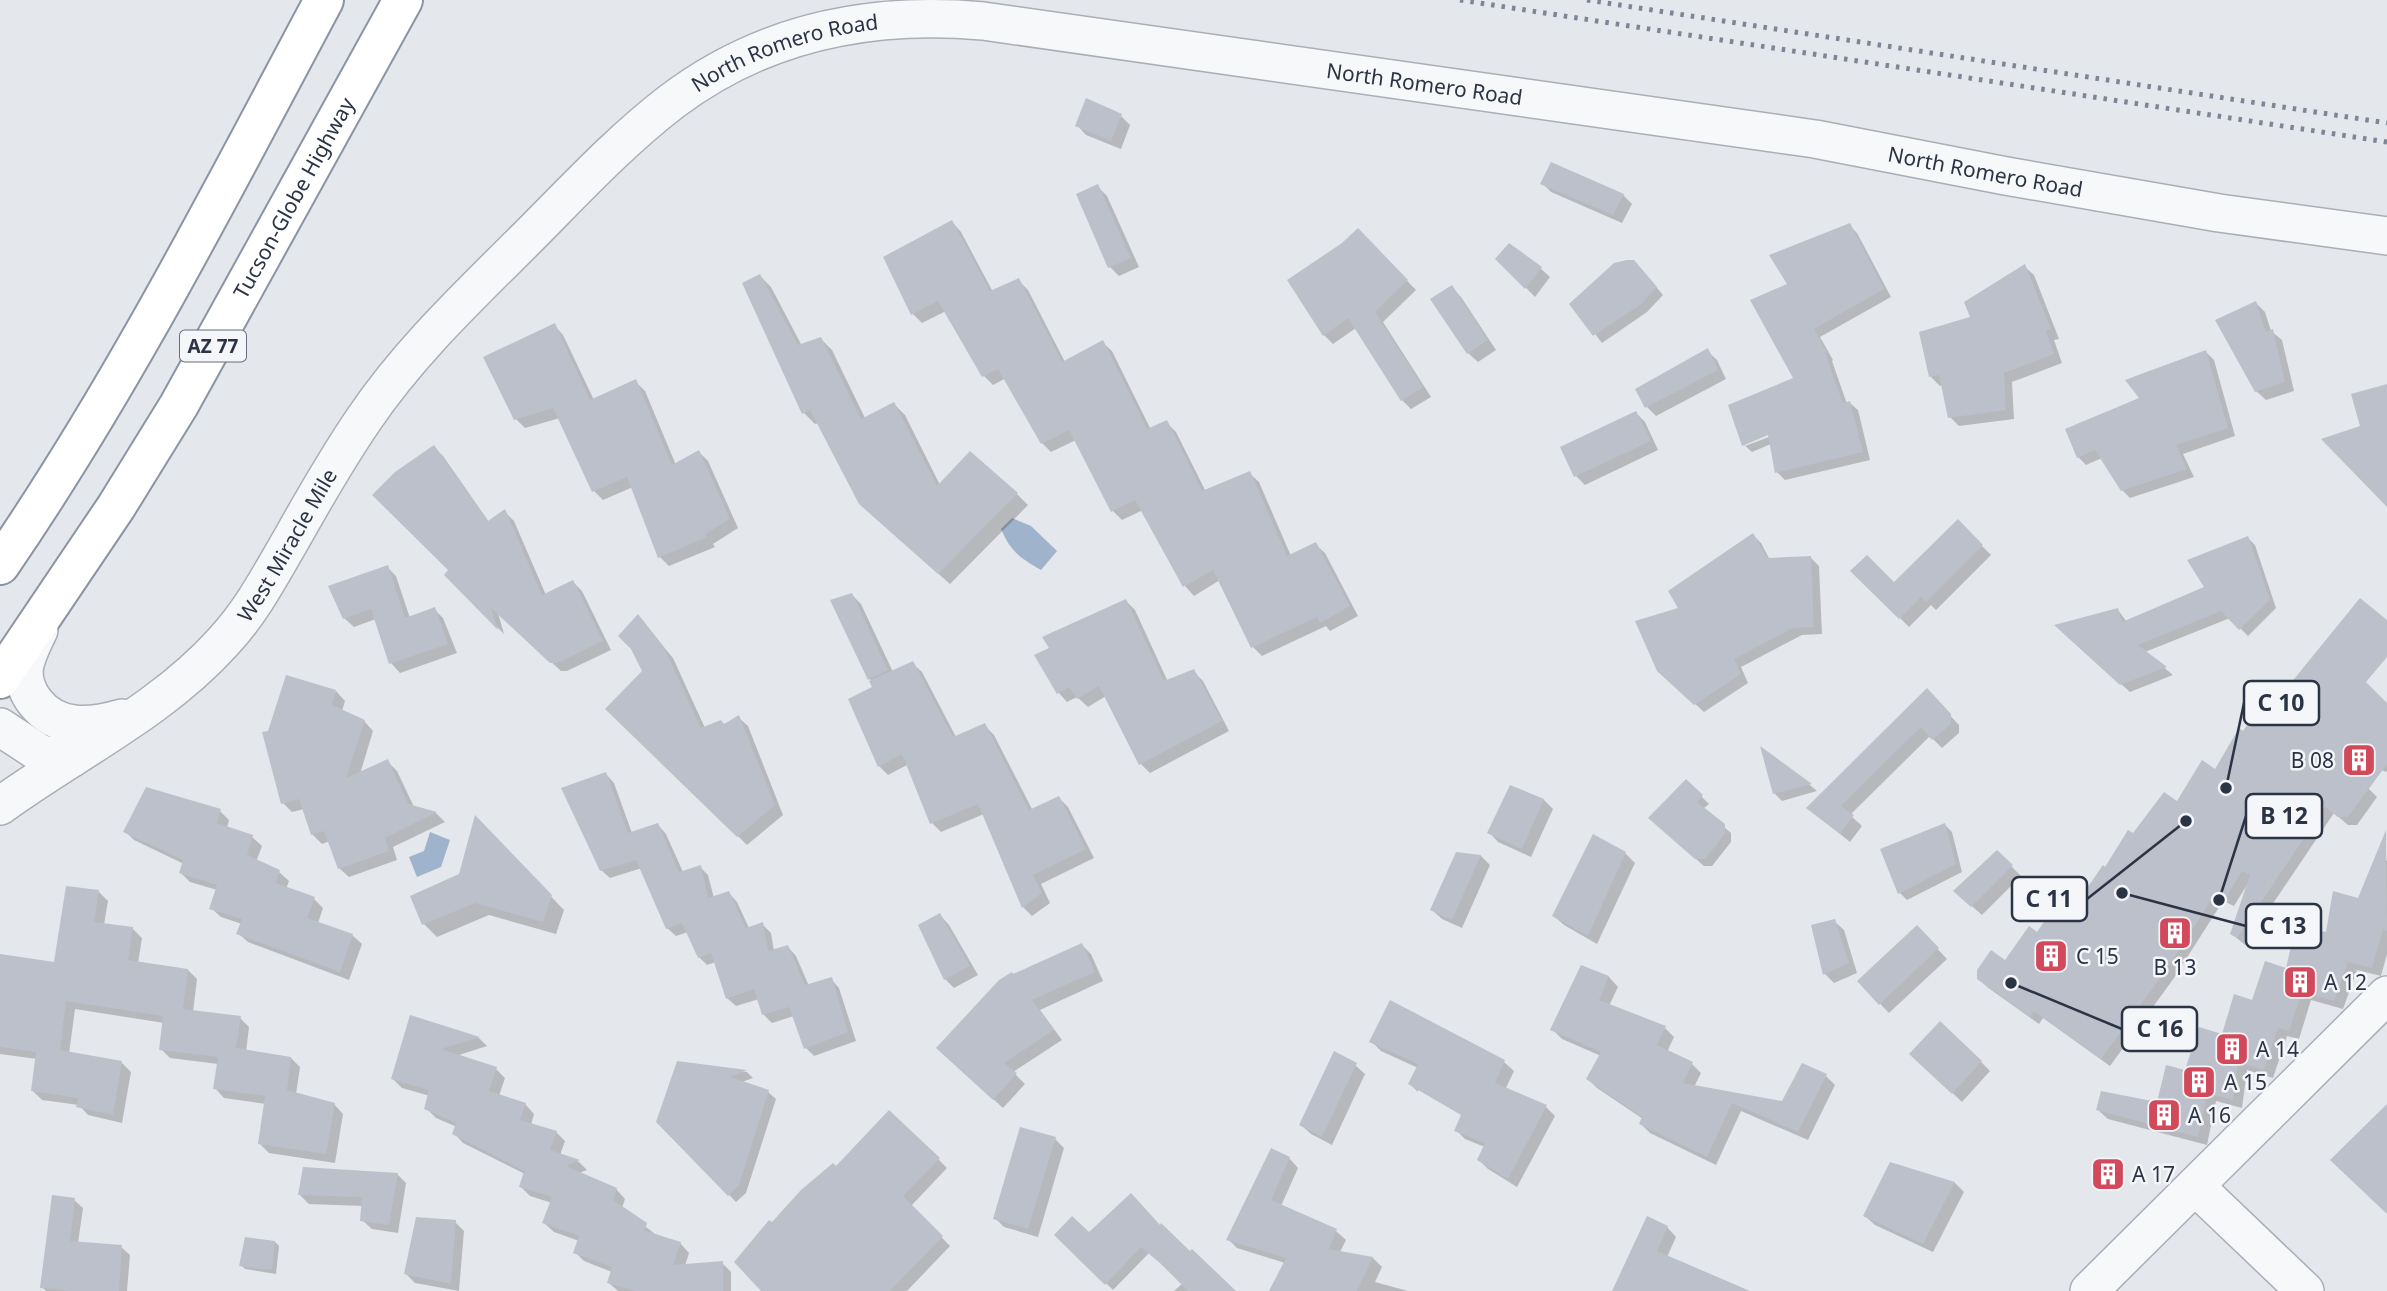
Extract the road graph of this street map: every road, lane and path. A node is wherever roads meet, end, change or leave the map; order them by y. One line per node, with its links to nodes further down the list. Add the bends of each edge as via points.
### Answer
1 (324, 0): 5 (highway, AZ 77, via 132,354)
2 (403, 0): 6 (highway, Tucson-Globe Highway / AZ 77, via 205,360)
3 (2387, 236): 4 (street, North Romero Road, via 2219,213 1815,139 983,21 915,18 830,28 756,53 709,76 635,131)
4 (528, 237): 8 (street, West Miracle Mile, via 430,337 384,392 236,628 194,672)
5 (0, 565)
6 (58, 593): 7 (highway, Tucson-Globe Highway / AZ 77); 8 (street, via 26,660 25,682 35,702 61,722 83,726)
7 (0, 679)
8 (142, 710): 10 (street, West Miracle Mile)
9 (0, 727): 10 (street, via 41,754)
10 (72, 758): 11 (street, West Miracle Mile)
11 (0, 806)
12 (2387, 995): 13 (street)
13 (2195, 1186): 14 (street); 15 (street)
14 (2089, 1291)
15 (2305, 1291)

